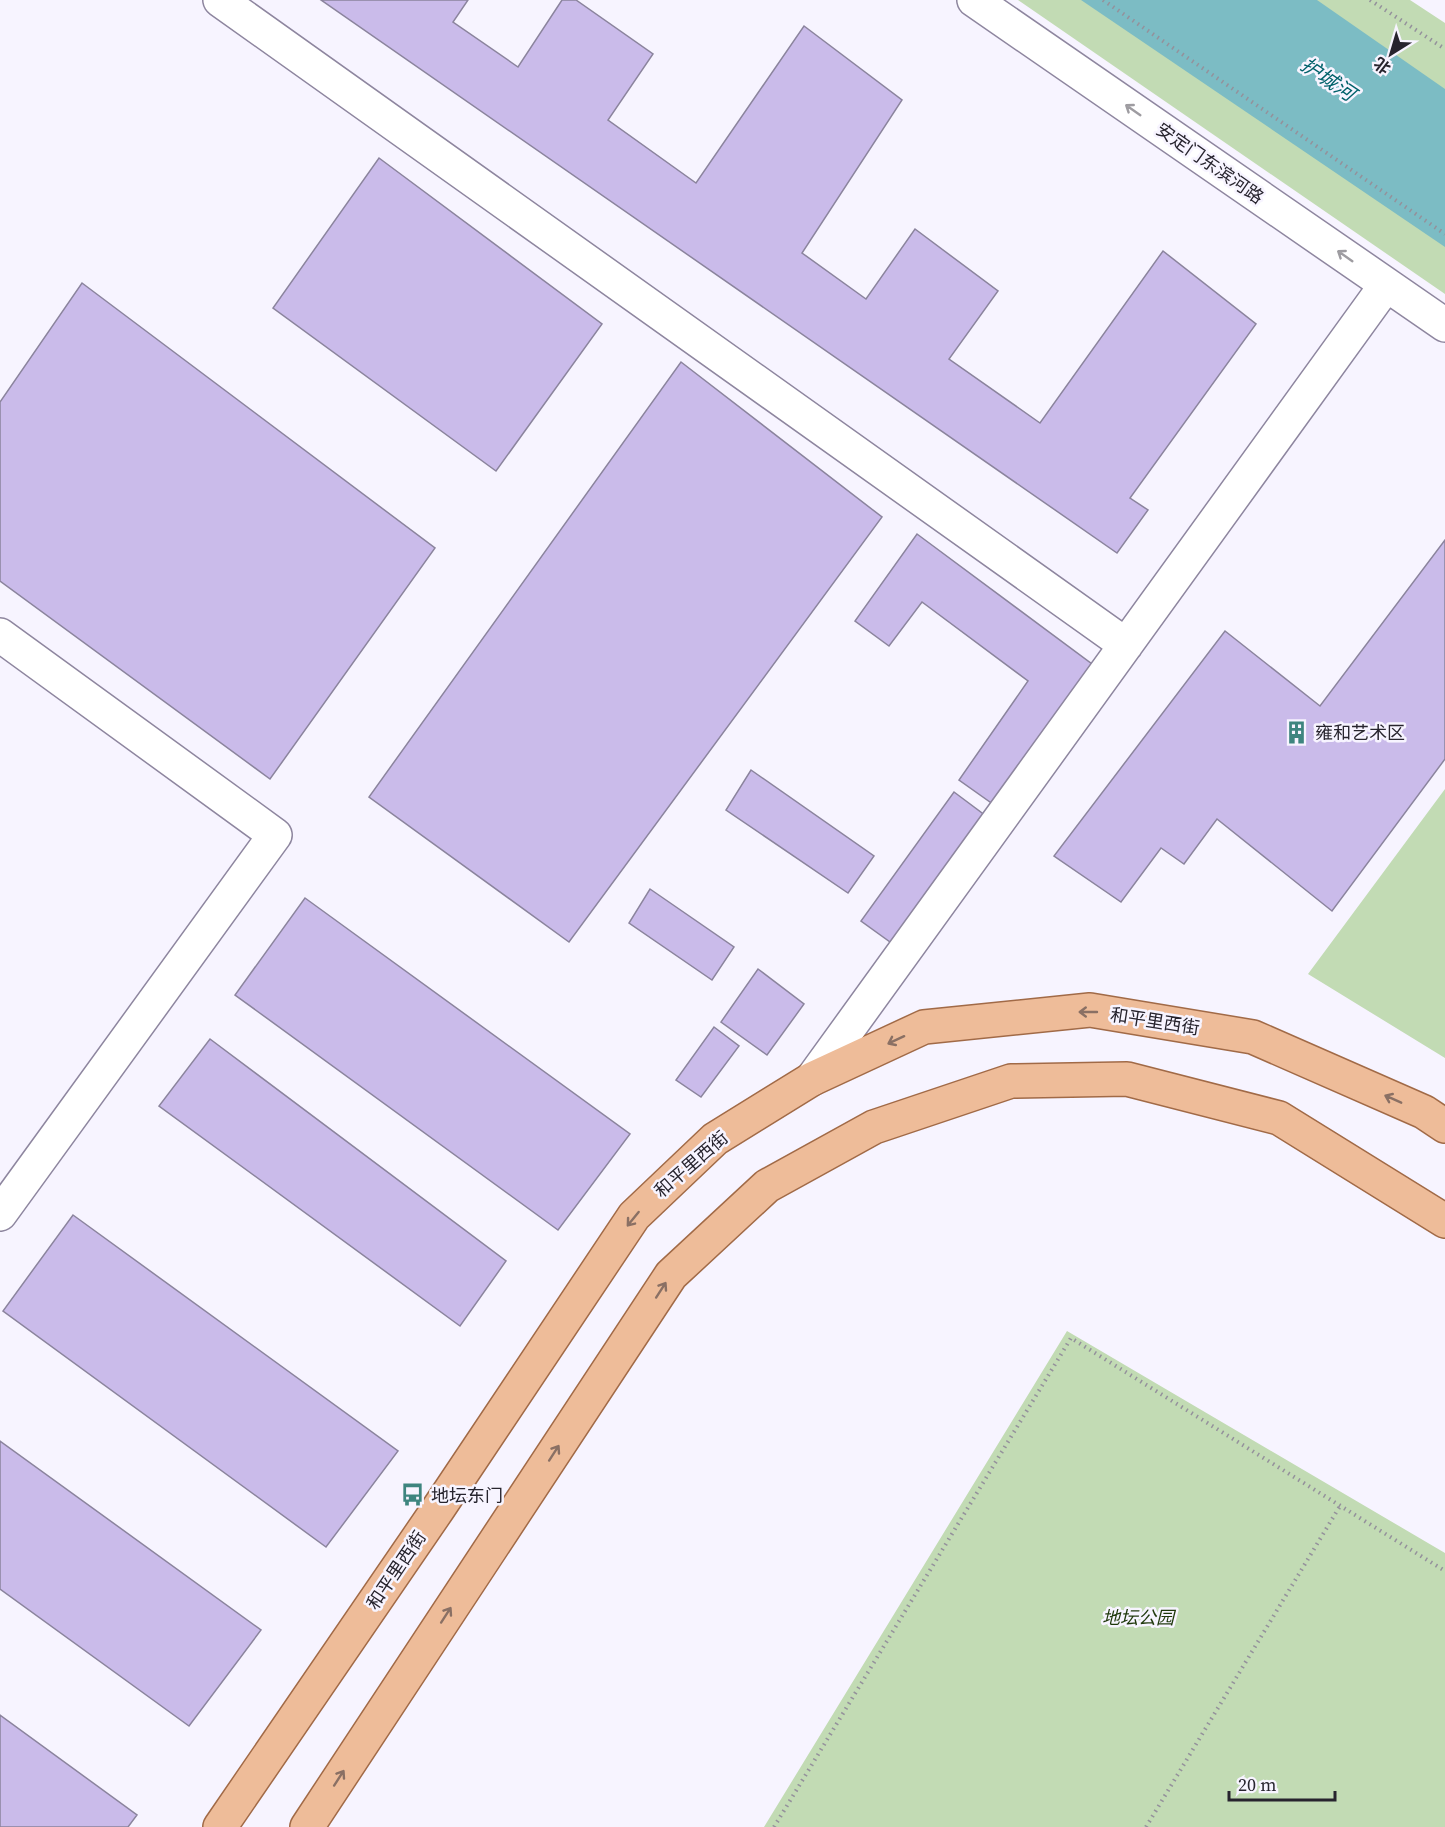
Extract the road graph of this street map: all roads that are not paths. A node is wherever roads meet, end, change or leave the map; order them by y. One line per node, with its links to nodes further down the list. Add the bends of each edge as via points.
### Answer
1 (220, 0): 6 (street)
2 (974, 0): 3 (street, 安定门东滨河路, one-way to 2)
3 (1386, 285): 4 (street, 安定门东滨河路); 6 (street)
4 (1445, 325)
5 (0, 635): 9 (street, via 275,835)
6 (1126, 645): 7 (street)
7 (812, 1079): 8 (main road, 和平里西街, one-way to 7, via 1424,1112 1253,1037 1090,1010 924,1027); 11 (main road, 和平里西街, one-way to 11, via 714,1139 634,1216)
8 (1445, 1126)
9 (0, 1214)
10 (1445, 1221): 12 (main road, one-way to 10, via 671,1275 767,1186 874,1127 1011,1081 1127,1079 1279,1118)
11 (220, 1827)
12 (307, 1827)

